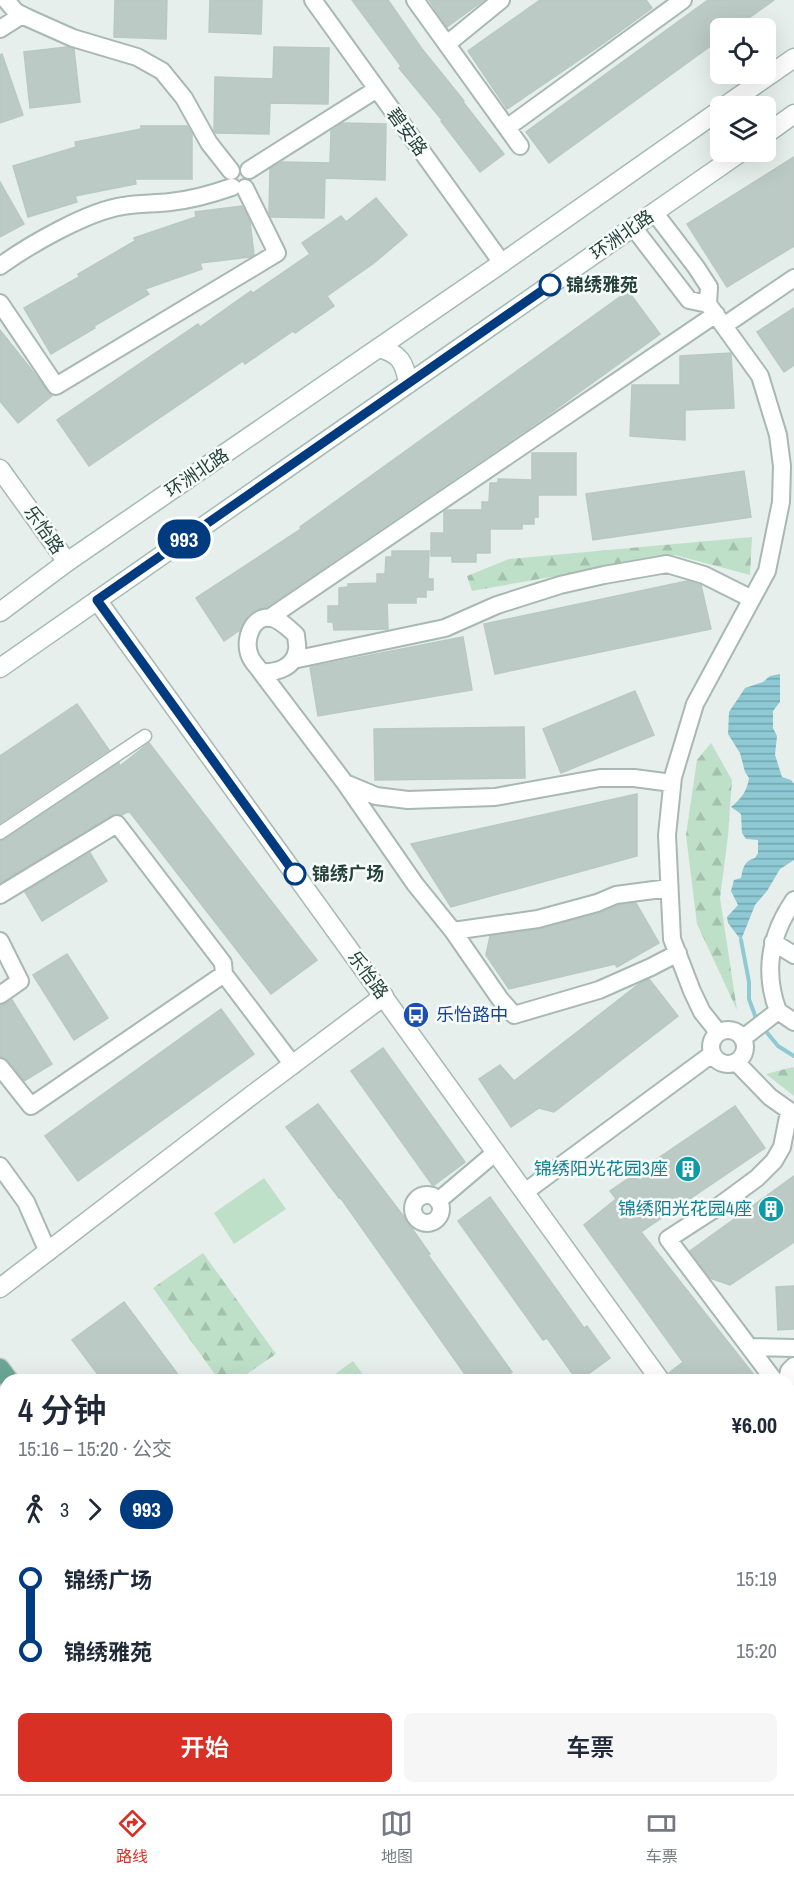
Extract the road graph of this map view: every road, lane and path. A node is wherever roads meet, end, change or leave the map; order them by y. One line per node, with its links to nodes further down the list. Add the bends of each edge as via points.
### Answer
1 (6, 0): 6 (street)
2 (313, 0): 10 (street, 碧安路)
3 (415, 0): 8 (street)
4 (501, 0): 8 (street)
5 (683, 0): 15 (street)
6 (22, 15): 7 (street); 18 (street, via 73,38 137,57 162,71 184,98)
7 (0, 29)
8 (447, 44): 15 (street)
9 (794, 58): 11 (main road)
10 (377, 89): 18 (street, via 249,170 251,181); 21 (street, 碧安路)
11 (739, 96)
12 (794, 114): 14 (main road)
13 (710, 117): 21 (main road, 环洲北路)
14 (776, 127)
15 (507, 128): 16 (street)
16 (520, 146)
17 (726, 162): 19 (main road, 环洲北路)
18 (236, 182): 22 (street, via 193,198 107,210 62,228); 24 (street, via 277,253 56,386)
19 (654, 212): 20 (main road, 环洲北路); 25 (street, via 709,287)
20 (633, 227): 25 (street, via 689,300); 27 (main road, 环洲北路)
21 (502, 263): 26 (main road, 环洲北路)
22 (0, 266)
23 (794, 278): 25 (street)
24 (0, 303)
25 (716, 314): 30 (street, via 760,376 778,435 782,466 775,538 767,570); 33 (street)
26 (378, 348): 27 (main road, via 391,351 401,361); 29 (main road, 环洲北路)
27 (408, 384): 31 (main road, 环洲北路)
28 (0, 469): 29 (main road, 乐怡路)
29 (67, 562): 32 (main road, 环洲北路)
30 (752, 599): 34 (street, via 704,574 667,564 560,585 497,605 445,628); 39 (street, via 694,704)
31 (97, 600): 35 (main road, 环洲北路); 51 (main road, 乐怡路)
32 (0, 612)
33 (269, 618): 34 (street, via 280,621 296,635); 36 (street, via 252,627 247,642 250,657)
34 (293, 660): 36 (street, via 275,673)
35 (0, 668)
36 (261, 672): 38 (street)
37 (146, 736): 40 (street)
38 (345, 783): 39 (street, via 376,796 408,800 495,797 600,777); 44 (street)
39 (672, 783): 41 (street, via 667,835)
40 (0, 833)
41 (669, 888): 44 (street, via 616,895 538,919); 47 (street, via 672,939)
42 (0, 895): 49 (street, via 117,824 223,963)
43 (794, 900): 46 (street)
44 (453, 932): 47 (street, via 514,1015 599,990)
45 (0, 941): 50 (street, via 20,981)
46 (773, 942): 48 (street); 52 (street, via 769,976)
47 (678, 953): 54 (street, via 702,1012)
48 (794, 955)
49 (224, 975): 58 (street); 59 (street, via 31,1106)
50 (0, 995)
51 (384, 996): 58 (main road); 61 (main road, 乐怡路)
52 (778, 1011): 53 (street); 55 (street)
53 (794, 1022)
54 (718, 1032): 55 (street, via 729,1029); 56 (street, via 711,1042)
55 (743, 1038): 57 (street, via 746,1049)
56 (712, 1054): 57 (street, via 720,1062); 64 (street)
57 (736, 1062): 60 (street)
58 (293, 1065): 67 (main road)
59 (0, 1067)
60 (791, 1113): 69 (street, via 774,1161 719,1206 668,1239)
61 (496, 1152): 64 (main road, 乐怡路); 65 (street)
62 (0, 1166): 66 (street)
63 (0, 1173): 66 (street)
64 (525, 1192): 71 (main road, 乐怡路)
65 (438, 1201)
66 (28, 1205): 67 (street)
67 (48, 1252): 68 (main road)
68 (0, 1288)
69 (751, 1347): 70 (street); 72 (street)
70 (794, 1348)
71 (656, 1374)
72 (770, 1374)

